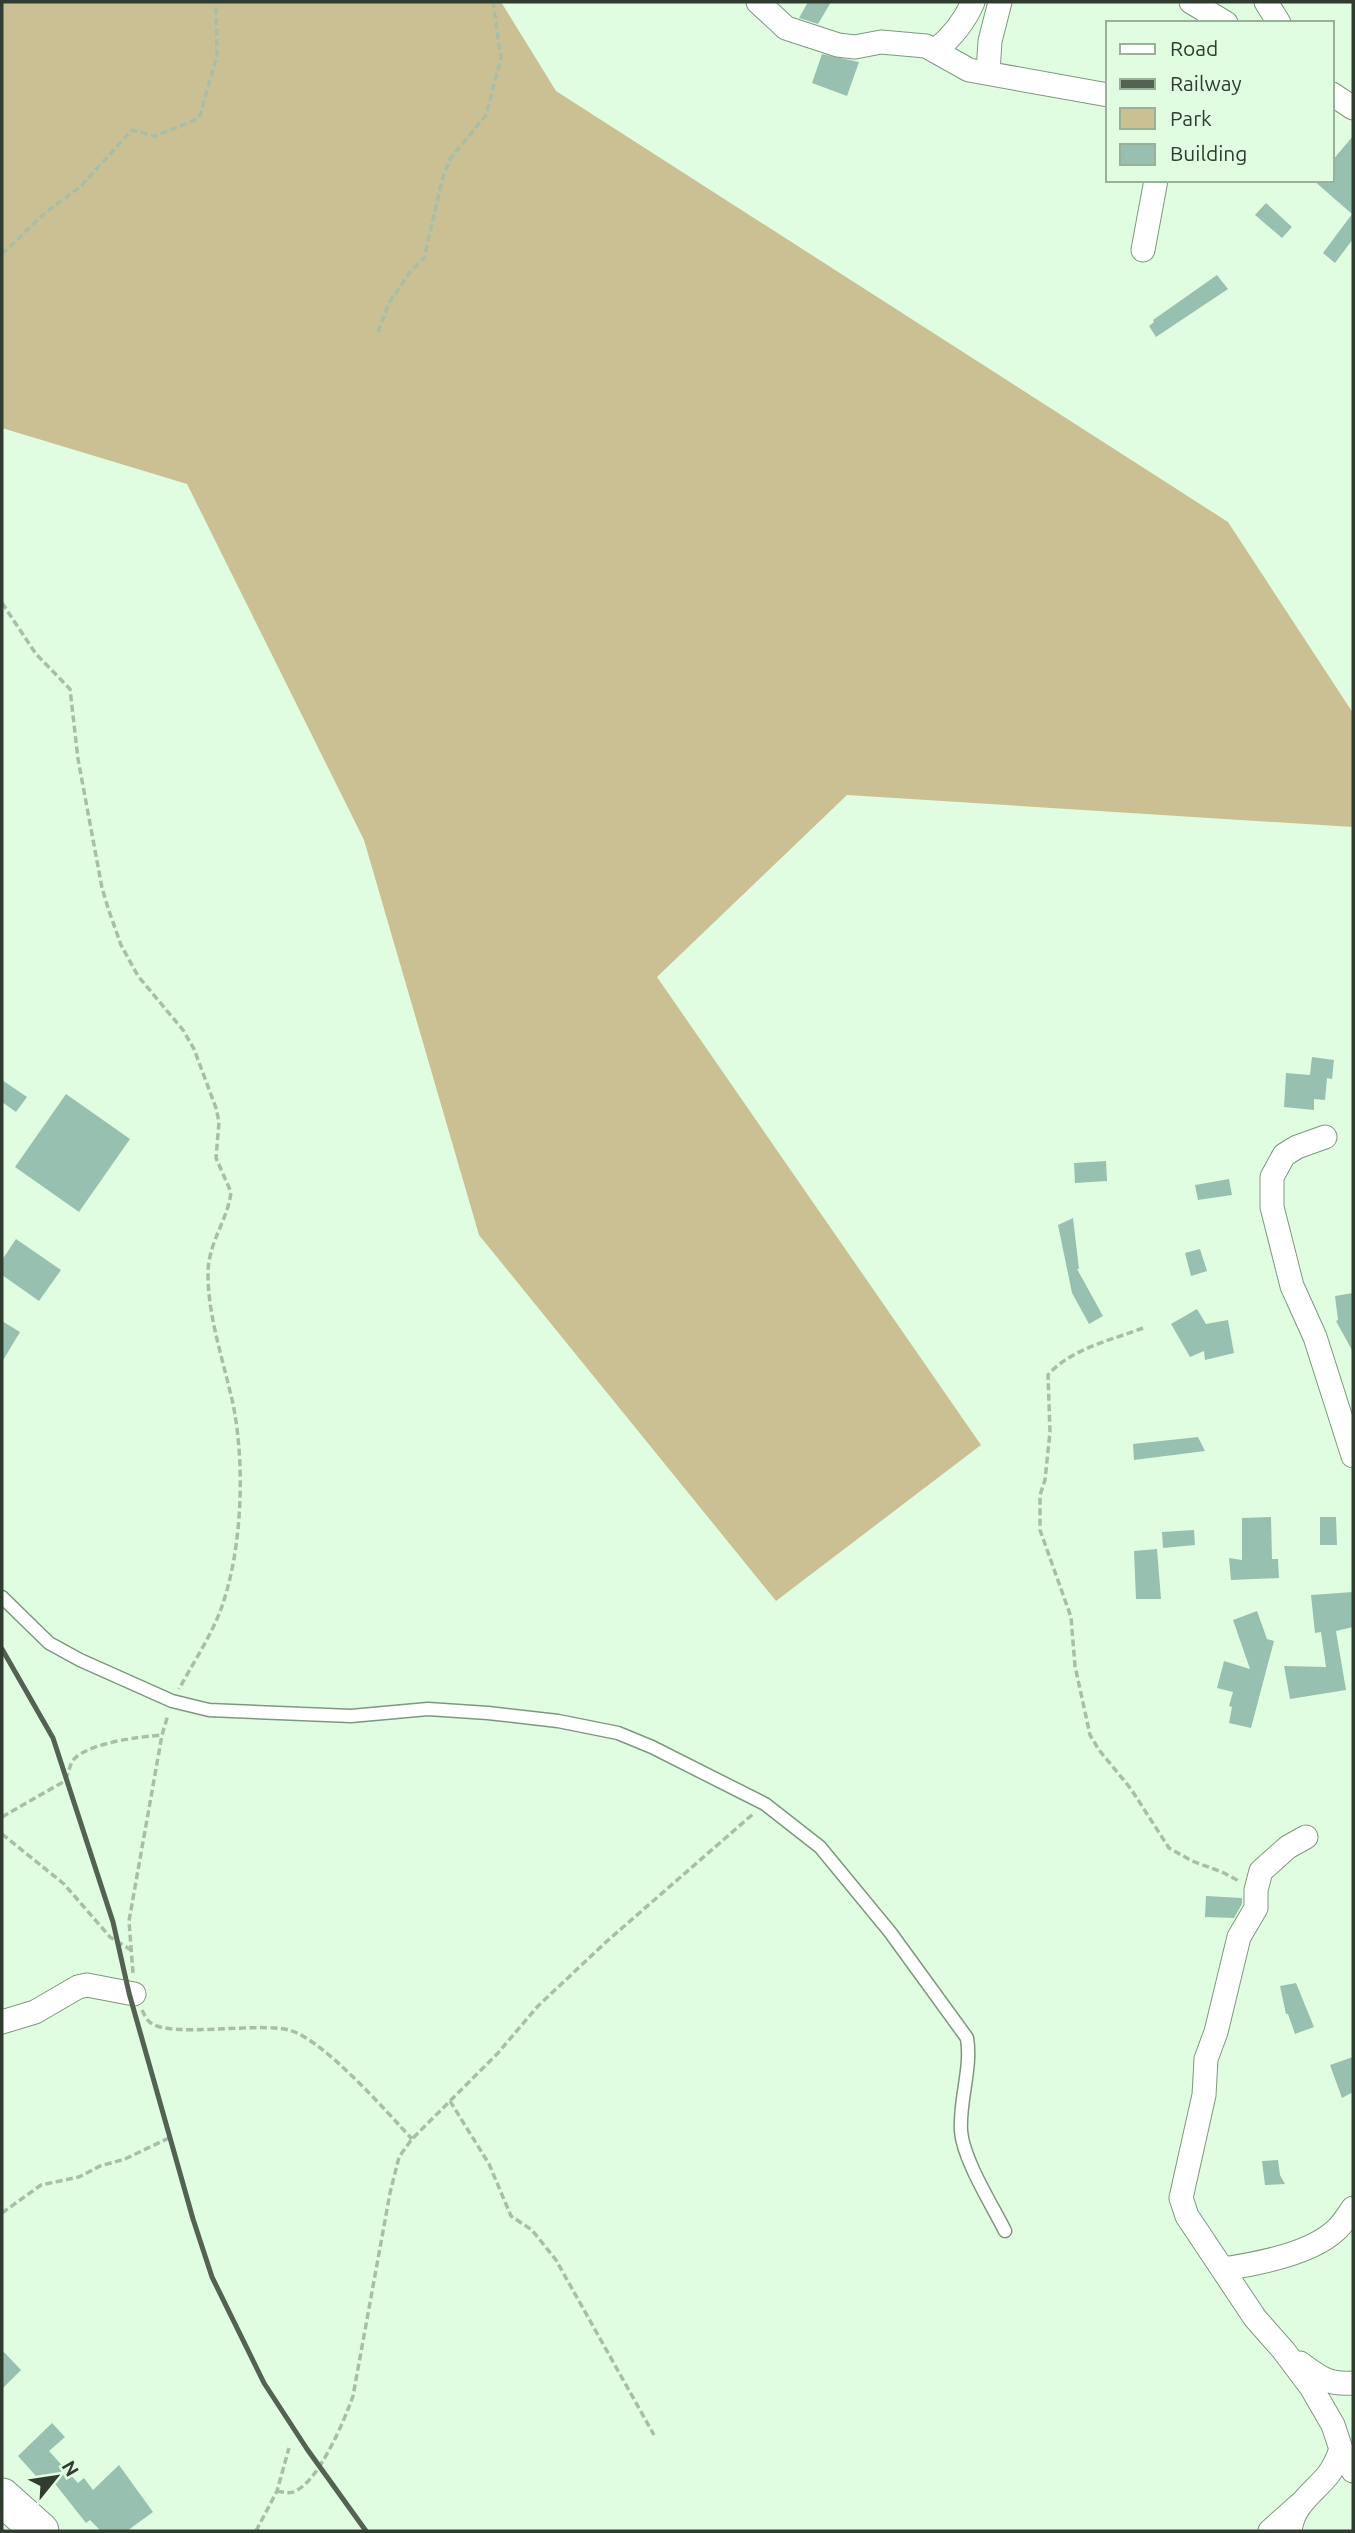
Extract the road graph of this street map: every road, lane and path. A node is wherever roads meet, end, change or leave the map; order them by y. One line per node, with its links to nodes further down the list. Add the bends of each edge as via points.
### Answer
1 (216, 2): 17 (path, via 217,56 200,115 155,136 132,130 80,187)
2 (494, 2): 18 (path, via 501,58 486,115 450,159 424,258 389,303)
3 (758, 2): 10 (street, via 786,28 815,39 855,47 907,44)
4 (973, 2): 10 (street, via 949,40)
5 (1000, 2): 11 (street)
6 (1191, 2): 8 (street)
7 (1266, 2): 9 (street)
8 (1223, 21)
9 (1278, 21)
10 (935, 51): 11 (street, via 969,70)
11 (988, 73): 12 (street)
12 (1106, 95)
13 (1334, 95): 14 (street)
14 (1353, 108)
15 (1156, 182): 16 (street)
16 (1143, 250)
17 (2, 254)
18 (378, 332)
19 (2, 603): 24 (path, via 36,654 70,689 78,759 109,911 138,976 194,1049 216,1108 216,1158 231,1192 214,1238 208,1274 241,1448 232,1571 220,1610)
20 (1325, 1137): 22 (street, via 1284,1155 1272,1177 1272,1207 1292,1286 1315,1337)
21 (1143, 1328): 30 (path, via 1082,1351 1048,1375 1050,1432 1040,1494 1040,1530 1069,1608 1075,1666 1090,1735 1098,1749 1169,1848)
22 (1353, 1457)
23 (2, 1597): 24 (lane, via 49,1643)
24 (172, 1701): 25 (path); 26 (lane, via 209,1710 351,1716 428,1709 558,1721 641,1742)
25 (162, 1735): 27 (path, via 133,1737 77,1756 67,1779); 31 (path, via 129,1921)
26 (765, 1804): 34 (path, via 538,2006); 39 (lane, via 820,1847 890,1932 967,2038 964,2147)
27 (2, 1817)
28 (2, 1835): 31 (path, via 64,1884 110,1937)
29 (1306, 1837): 30 (street, via 1268,1863)
30 (1256, 1890): 40 (street, via 1256,1908 1239,1937 1206,2059 1181,2198 1187,2216)
31 (131, 1951): 32 (path)
32 (134, 1994): 33 (street, via 78,1987 35,2012); 36 (path, via 150,2023 161,2027 290,2030 329,2056)
33 (2, 2022)
34 (450, 2101): 36 (path); 43 (path, via 489,2164 508,2212 540,2238 556,2260)
35 (171, 2137): 38 (path, via 79,2177 41,2185)
36 (412, 2139): 47 (path, via 399,2157 390,2193 347,2413 308,2482 293,2492)
37 (1353, 2208): 40 (street, via 1336,2230 1322,2239 1276,2259)
38 (2, 2213)
39 (1005, 2231)
40 (1223, 2269): 41 (street, via 1255,2318)
41 (1284, 2351): 42 (street, via 1326,2381); 45 (street, via 1311,2387)
42 (1353, 2383)
43 (654, 2435)
44 (289, 2448): 47 (path)
45 (1341, 2449): 46 (street); 49 (street, via 1328,2474)
46 (1353, 2471)
47 (277, 2491): 51 (path)
48 (2, 2497): 50 (main road)
49 (1299, 2505): 52 (street); 53 (street)
50 (40, 2531)
51 (256, 2531)
52 (1270, 2531)
53 (1290, 2531)

